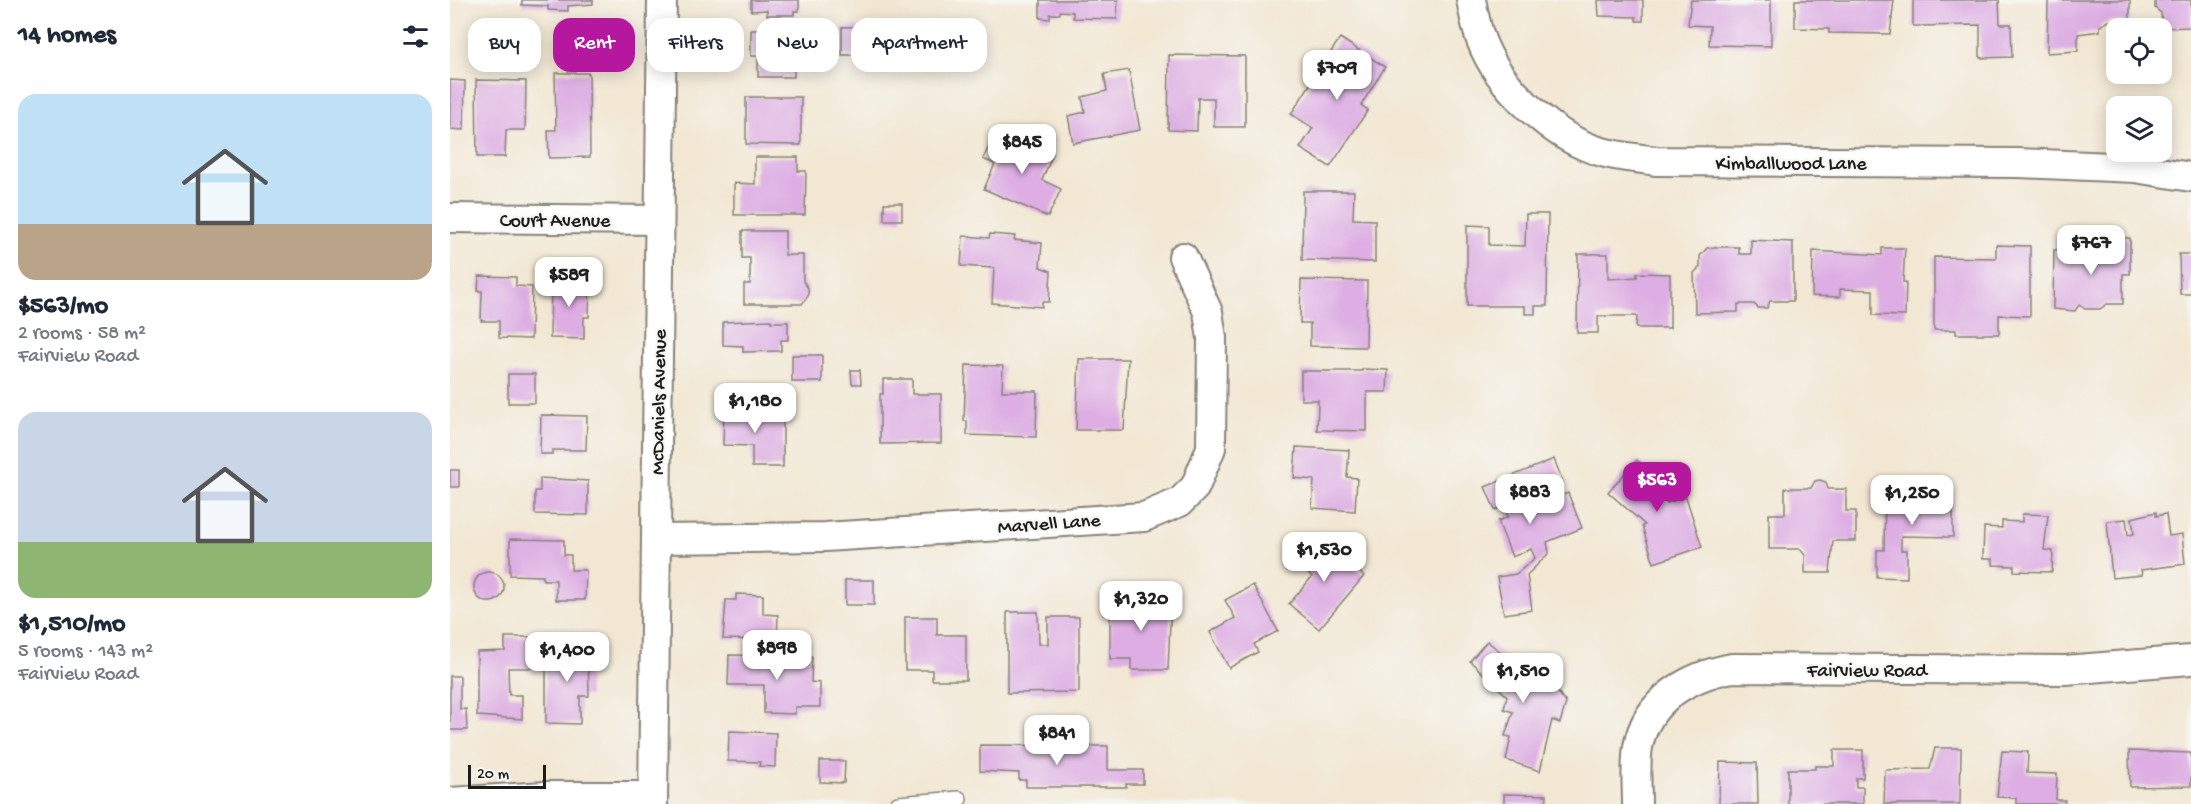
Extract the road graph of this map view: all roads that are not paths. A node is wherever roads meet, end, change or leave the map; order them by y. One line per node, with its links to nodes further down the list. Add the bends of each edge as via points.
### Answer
1 (662, 0): 5 (street, McDaniels Avenue)
2 (1471, 0): 3 (street, Kimballwood Lane, via 1480,40 1508,85 1539,117 1600,152 1656,161 2018,163 2135,168)
3 (2191, 177)
4 (450, 218): 5 (street, Court Avenue)
5 (659, 220): 7 (street, McDaniels Avenue)
6 (1183, 257): 7 (street, Marvell Lane, via 1208,312 1212,338 1211,448 1195,487 1180,502 1144,516 825,537)
7 (656, 539): 10 (street, McDaniels Avenue)
8 (2191, 660): 13 (street, Fairview Road, via 2065,670 1714,671 1675,689 1650,715 1638,747)
9 (959, 799): 12 (lane)
10 (653, 800): 11 (street, via 545,796)
11 (450, 802)
12 (898, 804)
13 (1637, 804)

